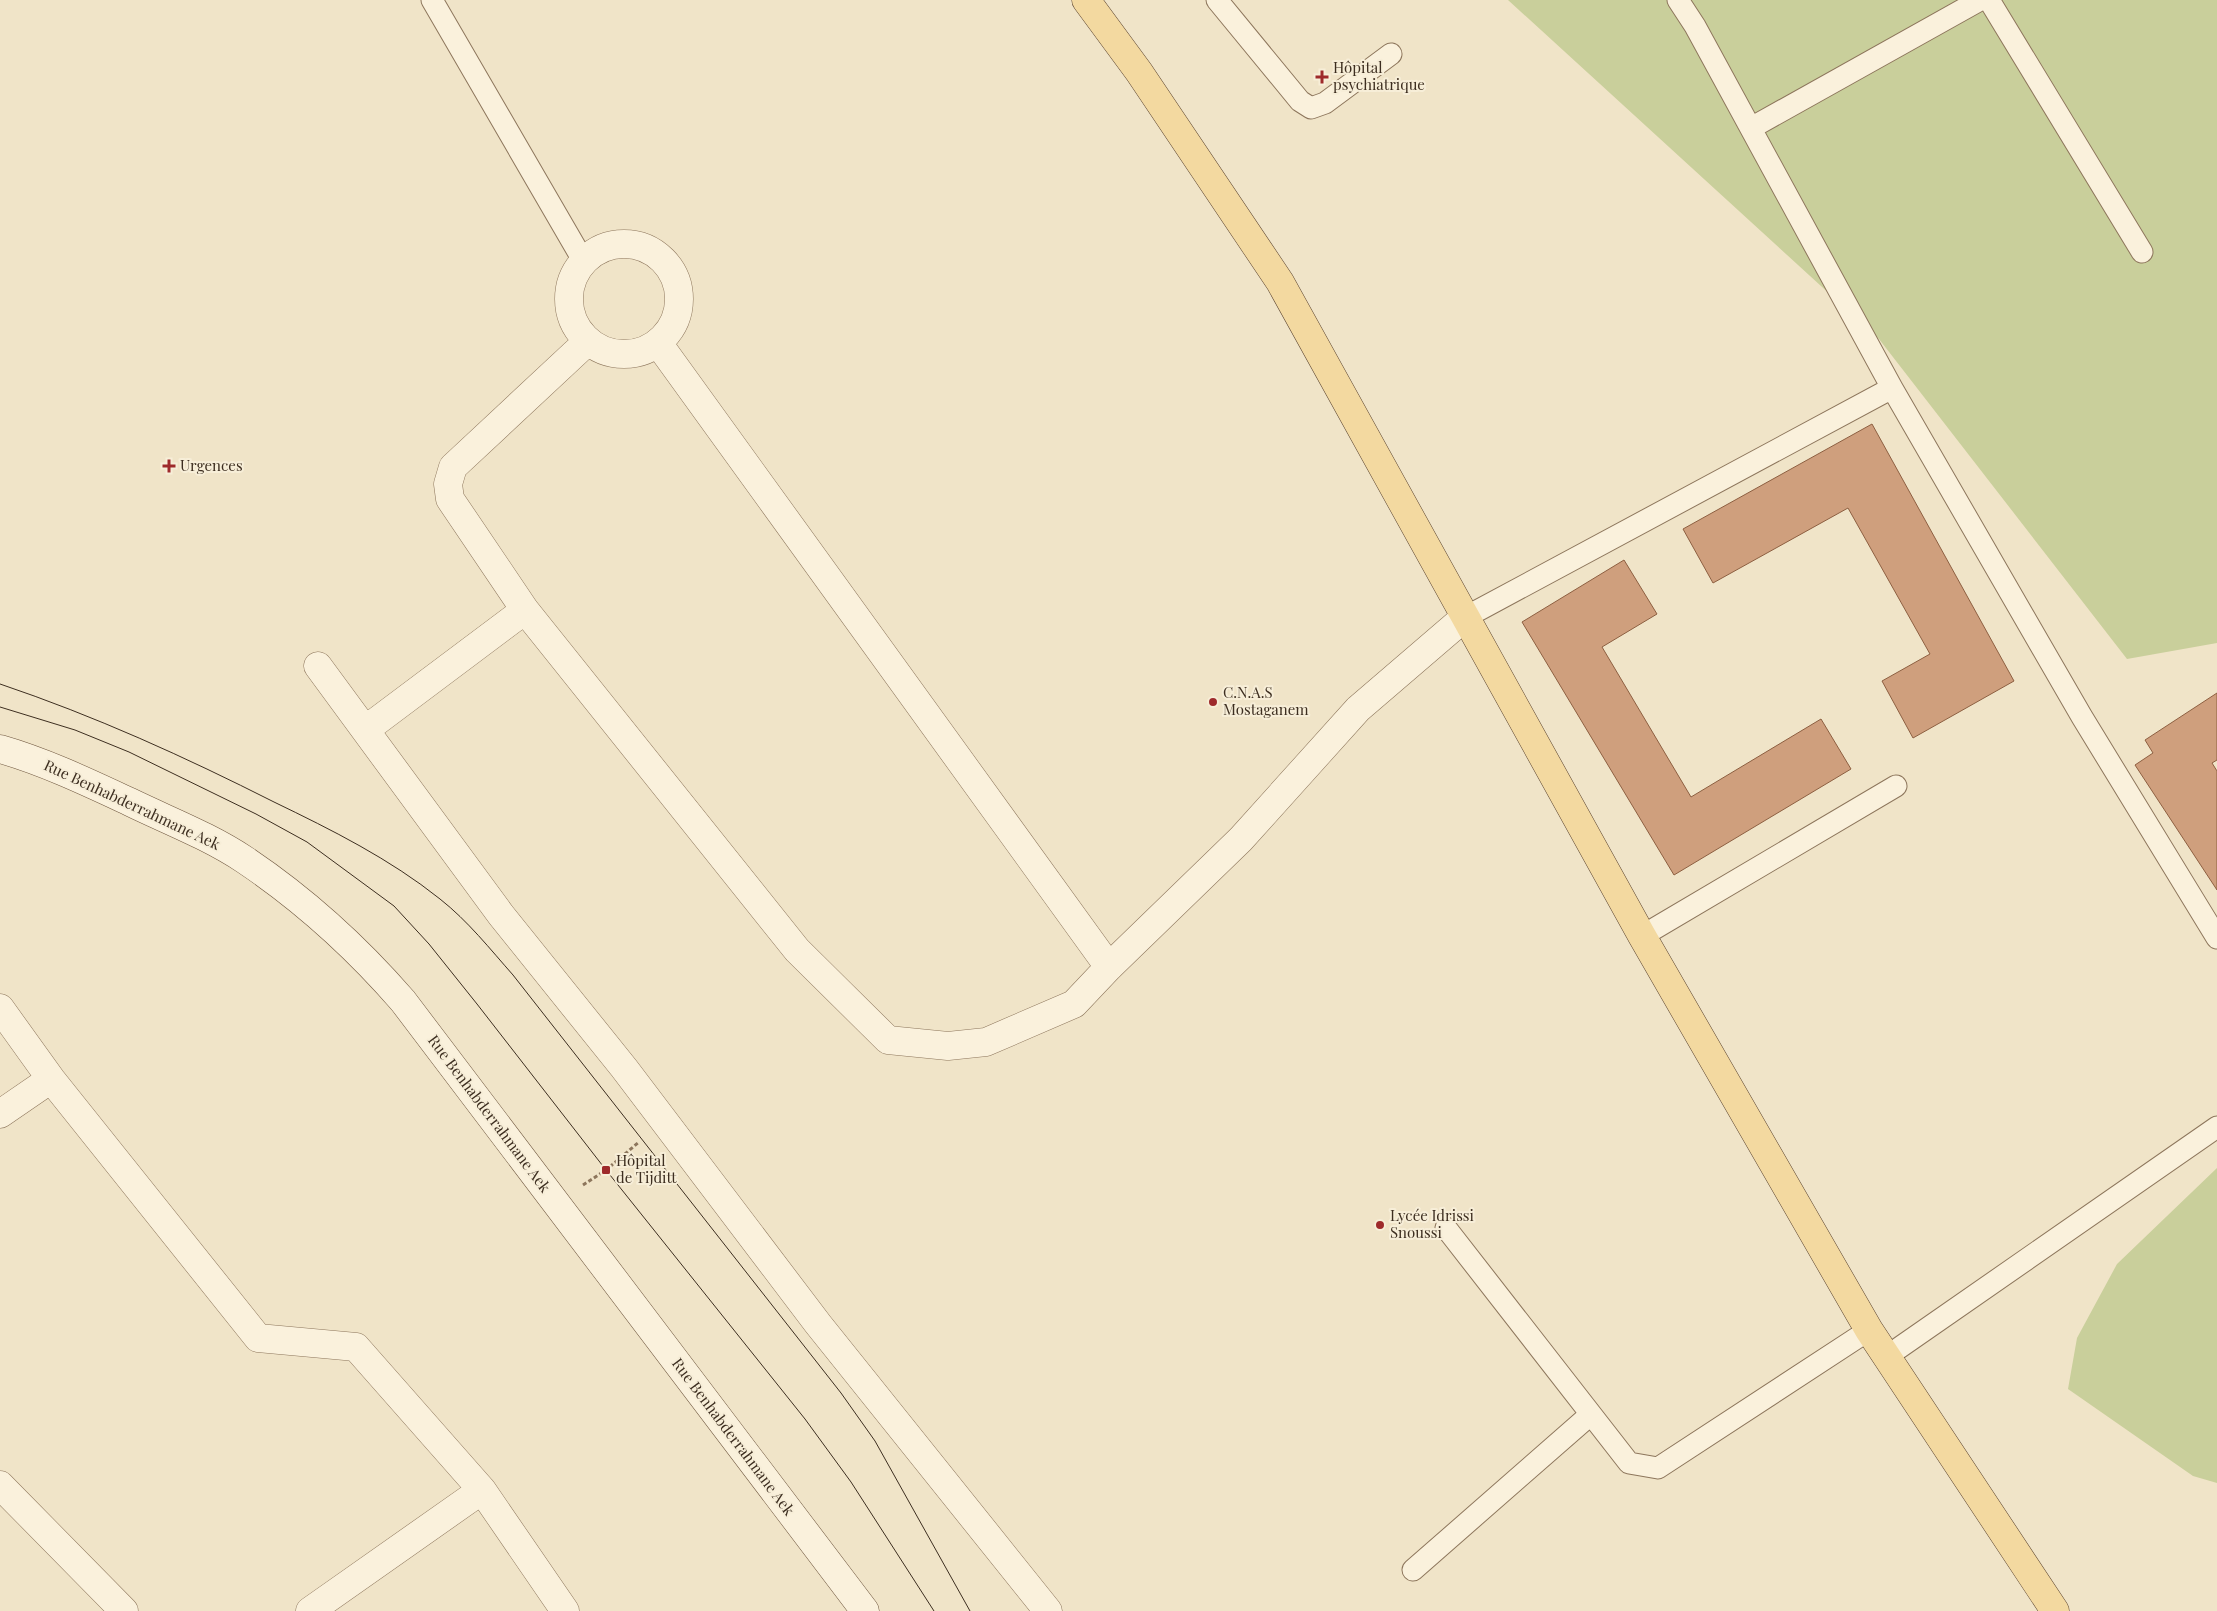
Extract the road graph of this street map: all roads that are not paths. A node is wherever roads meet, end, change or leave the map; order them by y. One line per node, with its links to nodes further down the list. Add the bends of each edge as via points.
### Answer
1 (432, 0): 10 (lane)
2 (1086, 0): 15 (main road, via 1139,72 1280,282)
3 (1217, 0): 7 (lane, via 1300,101 1311,108 1325,103)
4 (1678, 0): 8 (lane)
5 (1980, 0): 8 (lane)
6 (1989, 0): 9 (lane)
7 (1391, 54)
8 (1751, 128): 13 (lane)
9 (2142, 252)
10 (584, 262): 11 (street, via 574,276 570,302 577,327); 12 (street, via 598,251 616,245 634,245 651,251 665,262 675,277 680,295 678,313 671,329)
11 (588, 341): 12 (street, via 604,351 623,355 642,352); 14 (street, via 454,467 448,484 450,499)
12 (658, 343): 22 (street)
13 (1892, 388): 15 (lane); 21 (lane, via 2082,717)
14 (526, 610): 17 (street); 22 (street, via 797,950 888,1040 948,1046 986,1042 1074,1004)
15 (1464, 618): 20 (main road); 22 (street, via 1358,709 1242,839)
16 (318, 666): 17 (street)
17 (365, 730): 38 (street, via 501,915 664,1120 818,1324)
18 (0, 749): 37 (street, Rue Benhabderrahmane Aek, via 81,779 197,832 245,860 302,903 373,966 404,1001)
19 (1896, 786): 20 (lane)
20 (1642, 936): 28 (main road)
21 (2217, 938)
22 (1109, 967)
23 (0, 1008): 24 (street)
24 (51, 1079): 25 (street); 32 (street, via 258,1338 356,1347)
25 (0, 1114)
26 (2217, 1127): 29 (lane)
27 (1446, 1228): 30 (lane)
28 (1870, 1330): 29 (main road); 30 (lane, via 1658,1468 1629,1463)
29 (1886, 1357): 39 (main road)
30 (1590, 1415): 33 (lane)
31 (0, 1485): 34 (street)
32 (482, 1490): 35 (street); 36 (street)
33 (1412, 1570)
34 (124, 1611)
35 (310, 1611)
36 (565, 1611)
37 (865, 1611)
38 (1048, 1611)
39 (2055, 1611)

